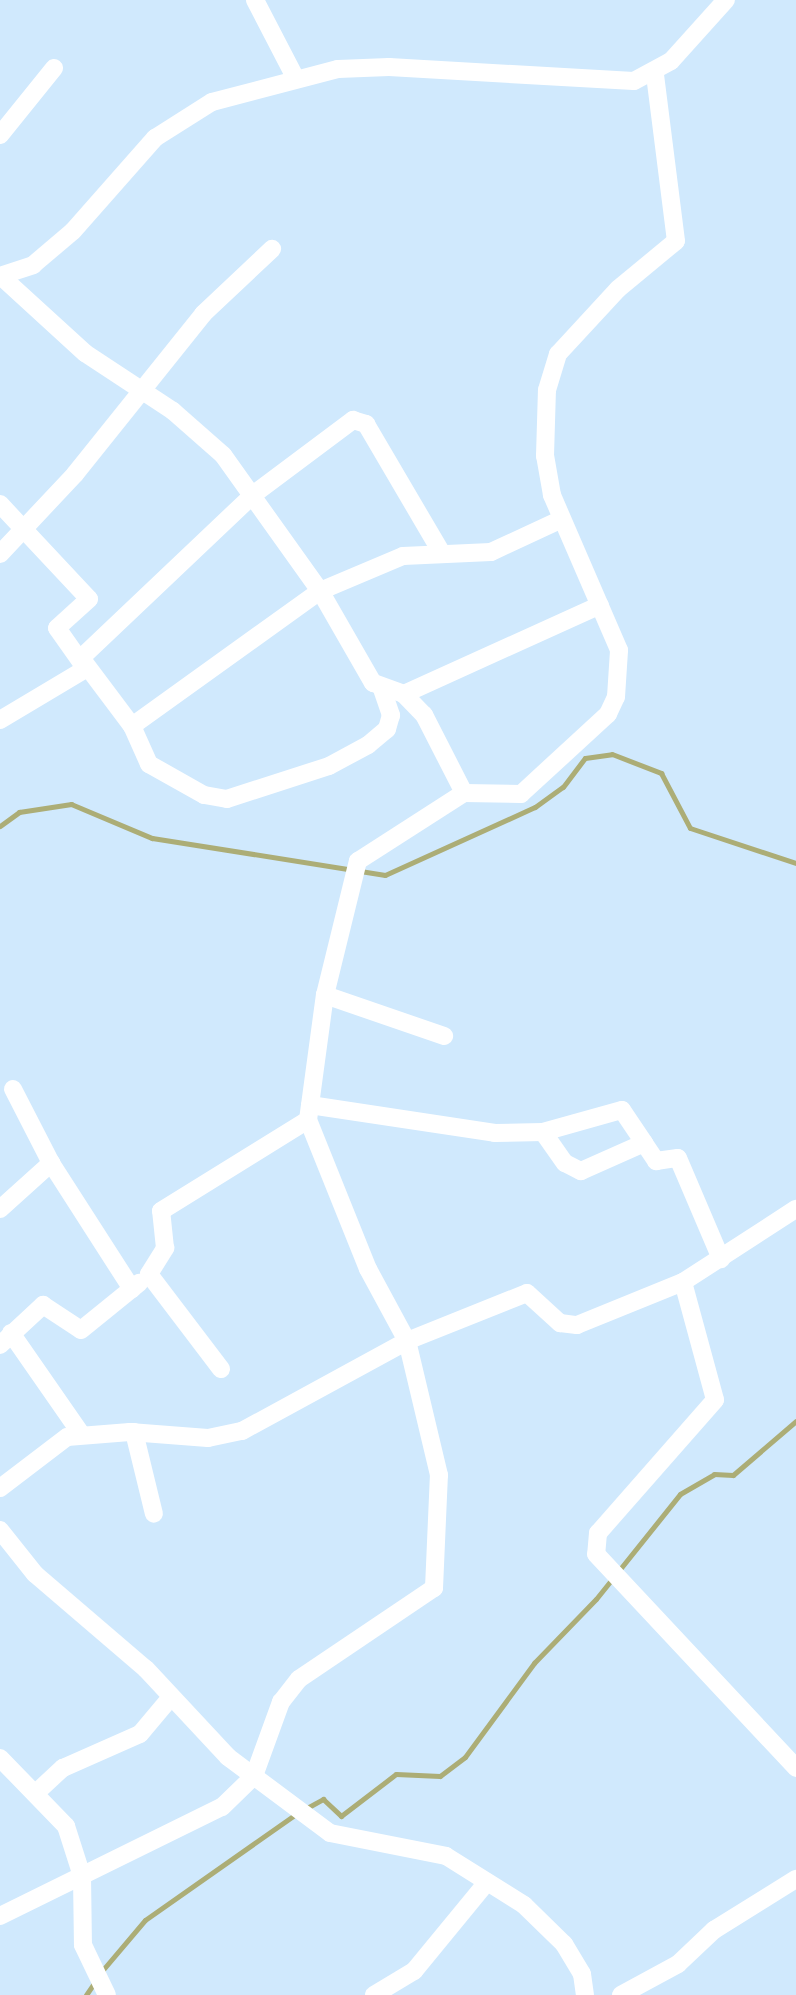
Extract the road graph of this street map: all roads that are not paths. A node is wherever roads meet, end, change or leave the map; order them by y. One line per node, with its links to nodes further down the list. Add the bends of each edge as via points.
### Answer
1 (255, 0): 5 (street)
2 (726, 0): 4 (street)
3 (54, 68): 6 (street)
4 (654, 74): 5 (street, via 610,82 389,67); 12 (street, via 678,236 618,289 549,372 545,456)
5 (296, 79): 8 (street, via 192,111 155,138 74,231 33,265)
6 (0, 135)
7 (272, 249): 9 (street, via 203,314)
8 (1, 277): 9 (street, via 85,353)
9 (143, 393): 10 (street, via 223,456); 13 (street)
10 (254, 494): 14 (street, via 354,420 366,424); 16 (street); 18 (street)
11 (0, 504): 13 (street)
12 (562, 519): 14 (street, via 491,552); 17 (street)
13 (24, 529): 15 (street); 18 (street, via 89,599 57,628)
14 (441, 552): 16 (street, via 384,562)
15 (0, 554)
16 (320, 591): 19 (street); 22 (street)
17 (600, 605): 20 (street); 23 (street, via 619,650 616,697 608,714 521,794)
18 (82, 666): 21 (street); 22 (street)
19 (382, 690): 20 (street); 22 (street, via 391,715 387,729 368,745 329,766 227,799 204,795 149,764)
20 (404, 694): 23 (street, via 448,753)
21 (0, 720)
22 (132, 726)
23 (464, 793): 24 (street, via 358,861 349,880)
24 (325, 995): 25 (street); 27 (street)
25 (444, 1036)
26 (13, 1089): 30 (street)
27 (309, 1112): 28 (street, via 495,1133); 34 (street, via 160,1211 165,1248); 38 (street, via 368,1269)
28 (543, 1132): 29 (street, via 622,1110); 29 (street, via 565,1163 581,1171)
29 (644, 1143): 33 (street, via 656,1161 678,1158)
30 (51, 1164): 31 (street); 36 (street)
31 (0, 1209)
32 (796, 1209): 33 (street)
33 (721, 1259): 35 (street)
34 (149, 1273): 36 (street); 39 (street)
35 (682, 1282): 38 (street, via 568,1327 527,1293); 47 (street, via 715,1400 598,1533 596,1554)
36 (132, 1289): 37 (street, via 81,1330 43,1305)
37 (5, 1339): 41 (street)
38 (407, 1342): 40 (street, via 242,1431 208,1438); 49 (street, via 439,1475 434,1588 299,1679 281,1702)
39 (221, 1369)
40 (134, 1432): 41 (street); 43 (street)
41 (82, 1436): 42 (street, via 67,1437 30,1460)
42 (0, 1488)
43 (154, 1514)
44 (0, 1530): 45 (street, via 35,1574)
45 (171, 1697): 49 (street, via 216,1747); 51 (street, via 140,1734 63,1768)
46 (0, 1758): 48 (street)
47 (796, 1768)
48 (17, 1773): 50 (street); 51 (street)
49 (254, 1776): 52 (street, via 222,1807); 54 (street, via 330,1833 446,1856)
50 (0, 1783)
51 (38, 1791): 52 (street, via 66,1826)
52 (82, 1875): 55 (street); 56 (street, via 83,1945)
53 (796, 1879): 59 (street, via 714,1930 678,1964)
54 (487, 1882): 57 (street, via 429,1956); 58 (street, via 564,1944 582,1974)
55 (0, 1916)
56 (107, 1995)
57 (374, 1995)
58 (585, 1995)
59 (621, 1995)

